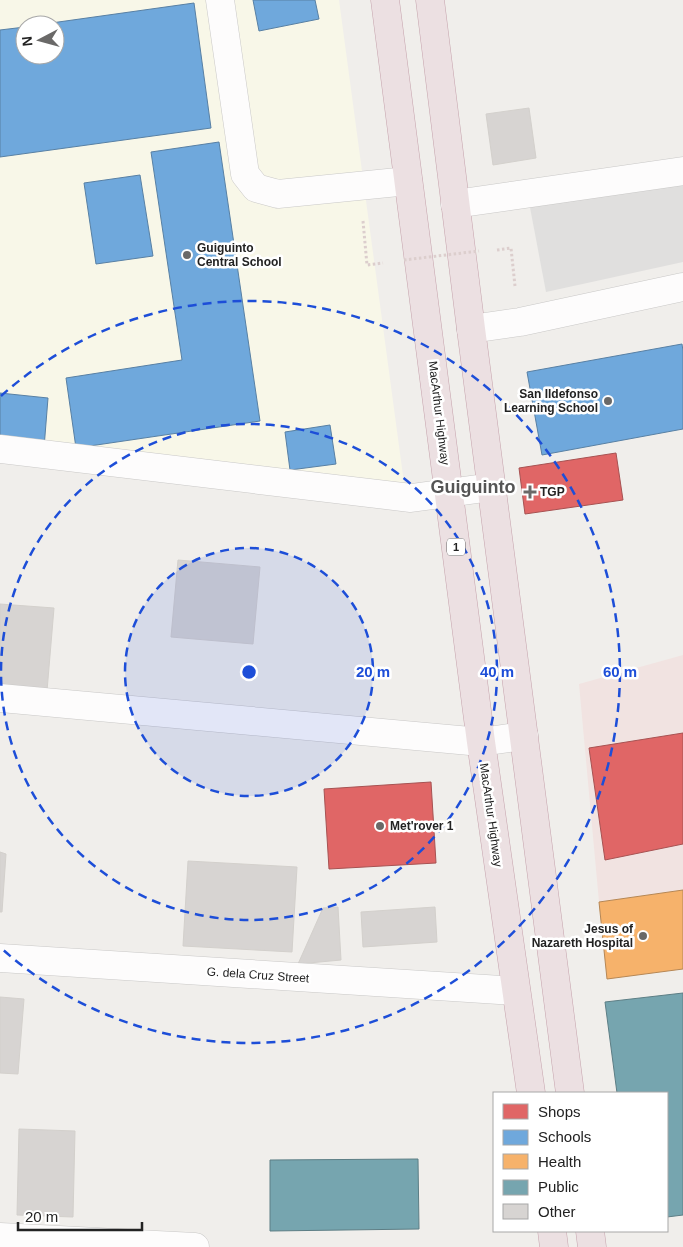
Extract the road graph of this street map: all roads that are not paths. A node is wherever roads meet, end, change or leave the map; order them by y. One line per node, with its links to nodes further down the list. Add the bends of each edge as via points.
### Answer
1 (220, 0): 5 (street, via 245,174 256,188 278,194)
2 (386, 0): 5 (highway, MacArthur Highway / 1)
3 (430, 0): 6 (highway)
4 (683, 171): 6 (street)
5 (408, 180): 11 (highway, MacArthur Highway / 1)
6 (455, 204): 8 (highway)
7 (683, 287): 8 (street, via 520,322)
8 (471, 329): 10 (highway)
9 (0, 450): 11 (street, via 411,498)
10 (492, 487): 11 (street); 13 (highway)
11 (449, 493): 14 (highway, MacArthur Highway / 1)
12 (0, 698): 14 (street)
13 (524, 736): 14 (street); 18 (highway)
14 (481, 742): 16 (highway, MacArthur Highway / 1)
15 (0, 958): 16 (street, G. dela Cruz Street)
16 (516, 991): 17 (highway, MacArthur Highway / 1)
17 (531, 1092)
18 (570, 1092)
19 (552, 1232): 23 (highway)
20 (590, 1232): 24 (highway)
21 (0, 1237): 22 (street)
22 (195, 1247)
23 (554, 1247)
24 (592, 1247)

